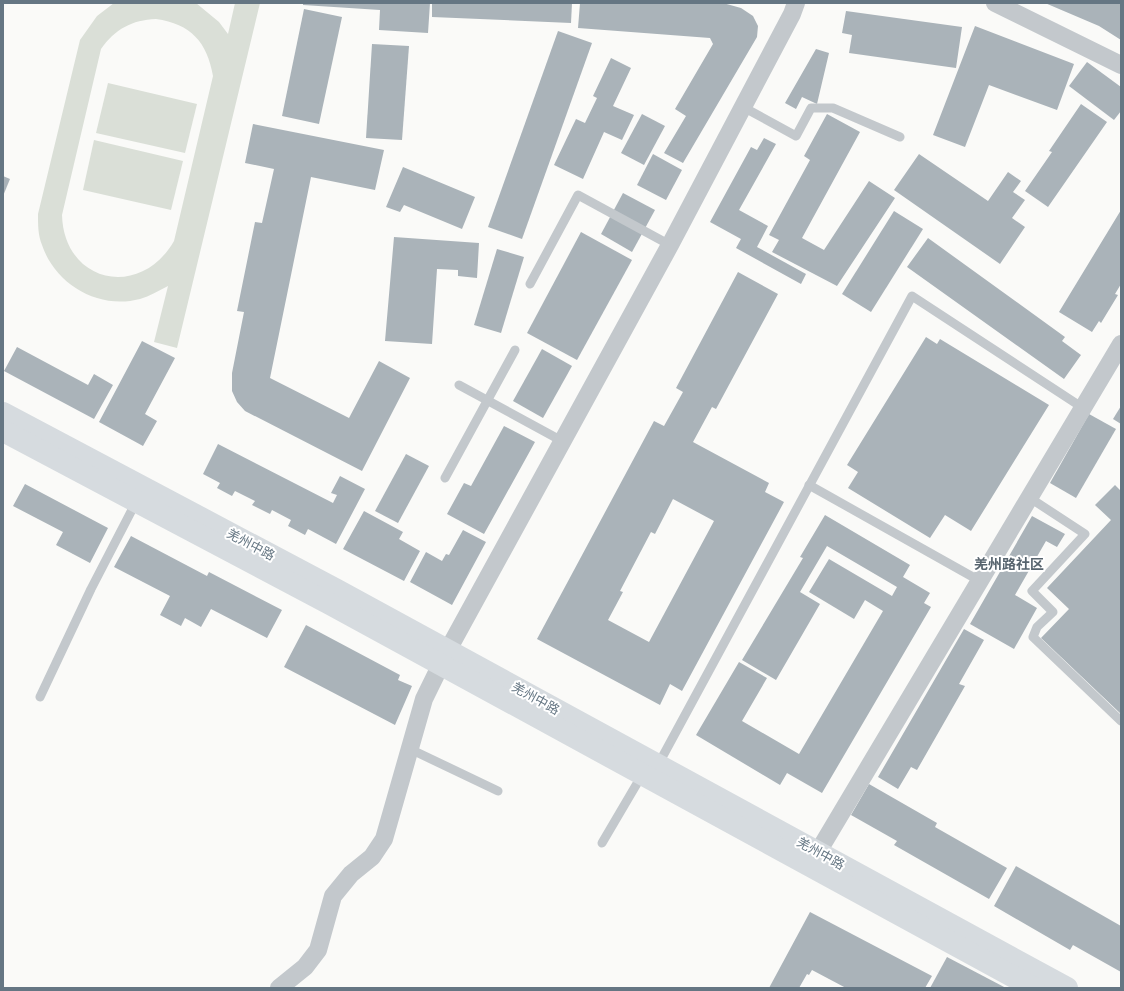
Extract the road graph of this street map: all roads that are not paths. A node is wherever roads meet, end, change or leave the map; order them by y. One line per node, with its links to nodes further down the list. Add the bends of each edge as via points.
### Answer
1 (796, 3): 4 (street)
2 (995, 3): 3 (street)
3 (1121, 66)
4 (743, 107): 5 (lane, via 796,136 811,108 833,108); 6 (street)
5 (900, 137)
6 (670, 245): 7 (lane, via 578,196); 15 (street)
7 (530, 284)
8 (1121, 344): 12 (street)
9 (515, 350): 11 (lane)
10 (459, 385): 11 (lane)
11 (487, 400): 15 (lane); 16 (lane)
12 (1083, 408): 17 (lane, via 912,296); 18 (street)
13 (3, 413): 21 (main road, 羌州中路)
14 (3, 431): 19 (main road, 羌州中路)
15 (562, 441): 21 (street)
16 (445, 478)
17 (809, 485): 20 (lane); 25 (lane)
18 (1030, 498): 20 (street); 23 (lane, via 1085,534 1032,591 1053,612 1037,627 1033,637)
19 (136, 502): 21 (main road, 羌州中路); 22 (lane)
20 (980, 581): 28 (street)
21 (444, 657): 24 (street, via 424,699); 25 (main road, 羌州中路)
22 (40, 696)
23 (1121, 721)
24 (410, 749): 26 (lane); 29 (street, via 384,839 372,857 351,874 333,896 318,950 305,967)
25 (650, 770): 27 (lane); 28 (main road, 羌州中路); 30 (main road, 羌州中路)
26 (498, 791)
27 (602, 844)
28 (818, 852): 31 (main road, 羌州中路)
29 (279, 988)
30 (1034, 988)
31 (1067, 988)

